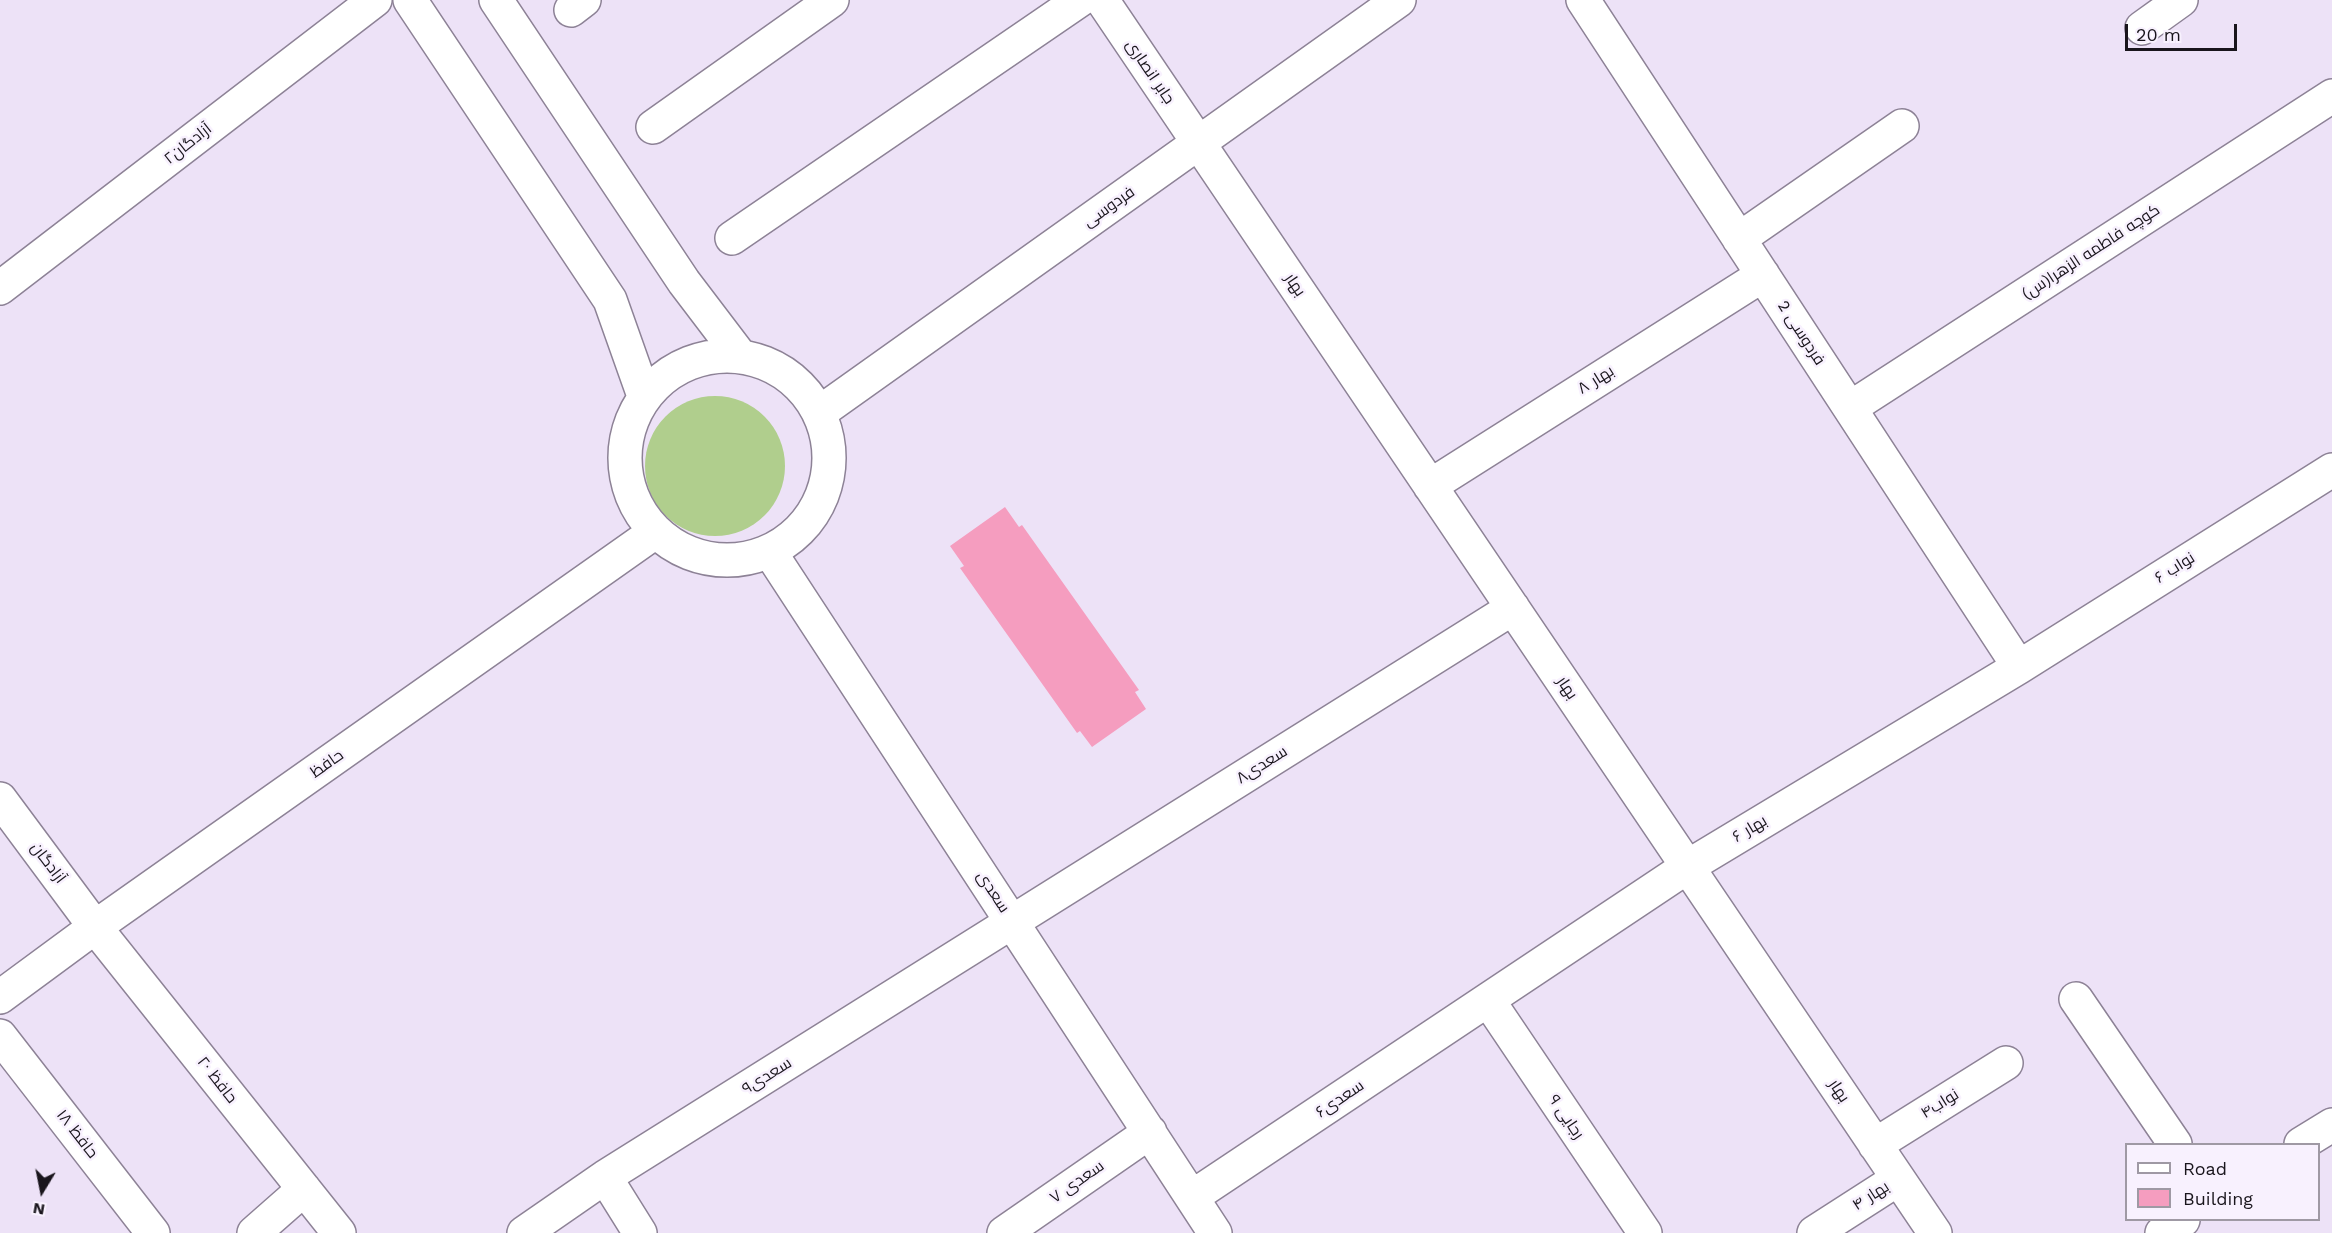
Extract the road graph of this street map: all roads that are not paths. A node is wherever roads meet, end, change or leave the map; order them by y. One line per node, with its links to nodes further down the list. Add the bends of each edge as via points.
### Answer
1 (375, 0): 18 (street, آزادگان۲)
2 (410, 0): 20 (street, via 610,300)
3 (496, 0): 19 (street, via 684,282)
4 (832, 0): 13 (street)
5 (1080, 0): 15 (street)
6 (1102, 0): 14 (street, جابر انصاری)
7 (1398, 0): 14 (street, فردوسی)
8 (1584, 0): 16 (street, فردوسی 2)
9 (2181, 0): 10 (street)
10 (2142, 28)
11 (2332, 96): 21 (street, کوچه فاطمه الزهرا(س))
12 (1902, 126): 16 (street)
13 (653, 127)
14 (1199, 143): 22 (street, فردوسی); 24 (street, بهار)
15 (732, 238)
16 (1739, 238): 17 (street, فردوسی 2)
17 (1763, 275): 21 (street, فردوسی 2); 24 (street, بهار ۸)
18 (0, 288)
19 (741, 357): 20 (street, via 714,356 687,363 664,376); 22 (street, via 773,367 800,386)
20 (644, 396): 25 (street, via 630,422 624,451 626,480 636,508)
21 (1850, 408): 28 (street, فردوسی 2)
22 (819, 413): 26 (street, via 829,444 828,477 818,508 797,534)
23 (2332, 470): 28 (street, نواب ۶)
24 (1430, 486): 27 (street, بهار)
25 (654, 532): 26 (street, via 680,550 709,560 740,560); 32 (street, حافظ)
26 (770, 552): 31 (street, سعدی)
27 (1513, 608): 30 (street, بهار); 31 (street, سعدی۸)
28 (2019, 666): 30 (street, بهار ۶)
29 (0, 799): 32 (street, آزادگان)
30 (1687, 867): 35 (street, بهار ۶); 40 (street, بهار)
31 (1012, 922): 38 (street, سعدی); 41 (street, سعدی۹)
32 (95, 927): 33 (street, حافظ); 43 (street, حافظ ۲۰)
33 (0, 997)
34 (2076, 999): 39 (street)
35 (1488, 1000): 44 (street, سعدی۶); 53 (street, رجایی ۹)
36 (0, 1036): 46 (street, حافظ ۱۸)
37 (2006, 1063): 40 (street, نواب۴)
38 (1150, 1132): 44 (street, سعدی); 51 (street, سعدی ۷)
39 (2174, 1143)
40 (1875, 1145): 42 (street, بهار)
41 (605, 1177): 49 (street, سعدی۹); 50 (street)
42 (1898, 1179): 54 (street, بهار ۴); 55 (street, بهار)
43 (304, 1189): 47 (street); 48 (street, حافظ ۲۰)
44 (1192, 1197): 52 (street, سعدی)
45 (2181, 1221): 56 (street)
46 (153, 1233)
47 (254, 1233)
48 (339, 1233)
49 (524, 1233)
50 (640, 1233)
51 (1004, 1233)
52 (1215, 1233)
53 (1645, 1233)
54 (1814, 1233)
55 (1935, 1233)
56 (2162, 1233)

